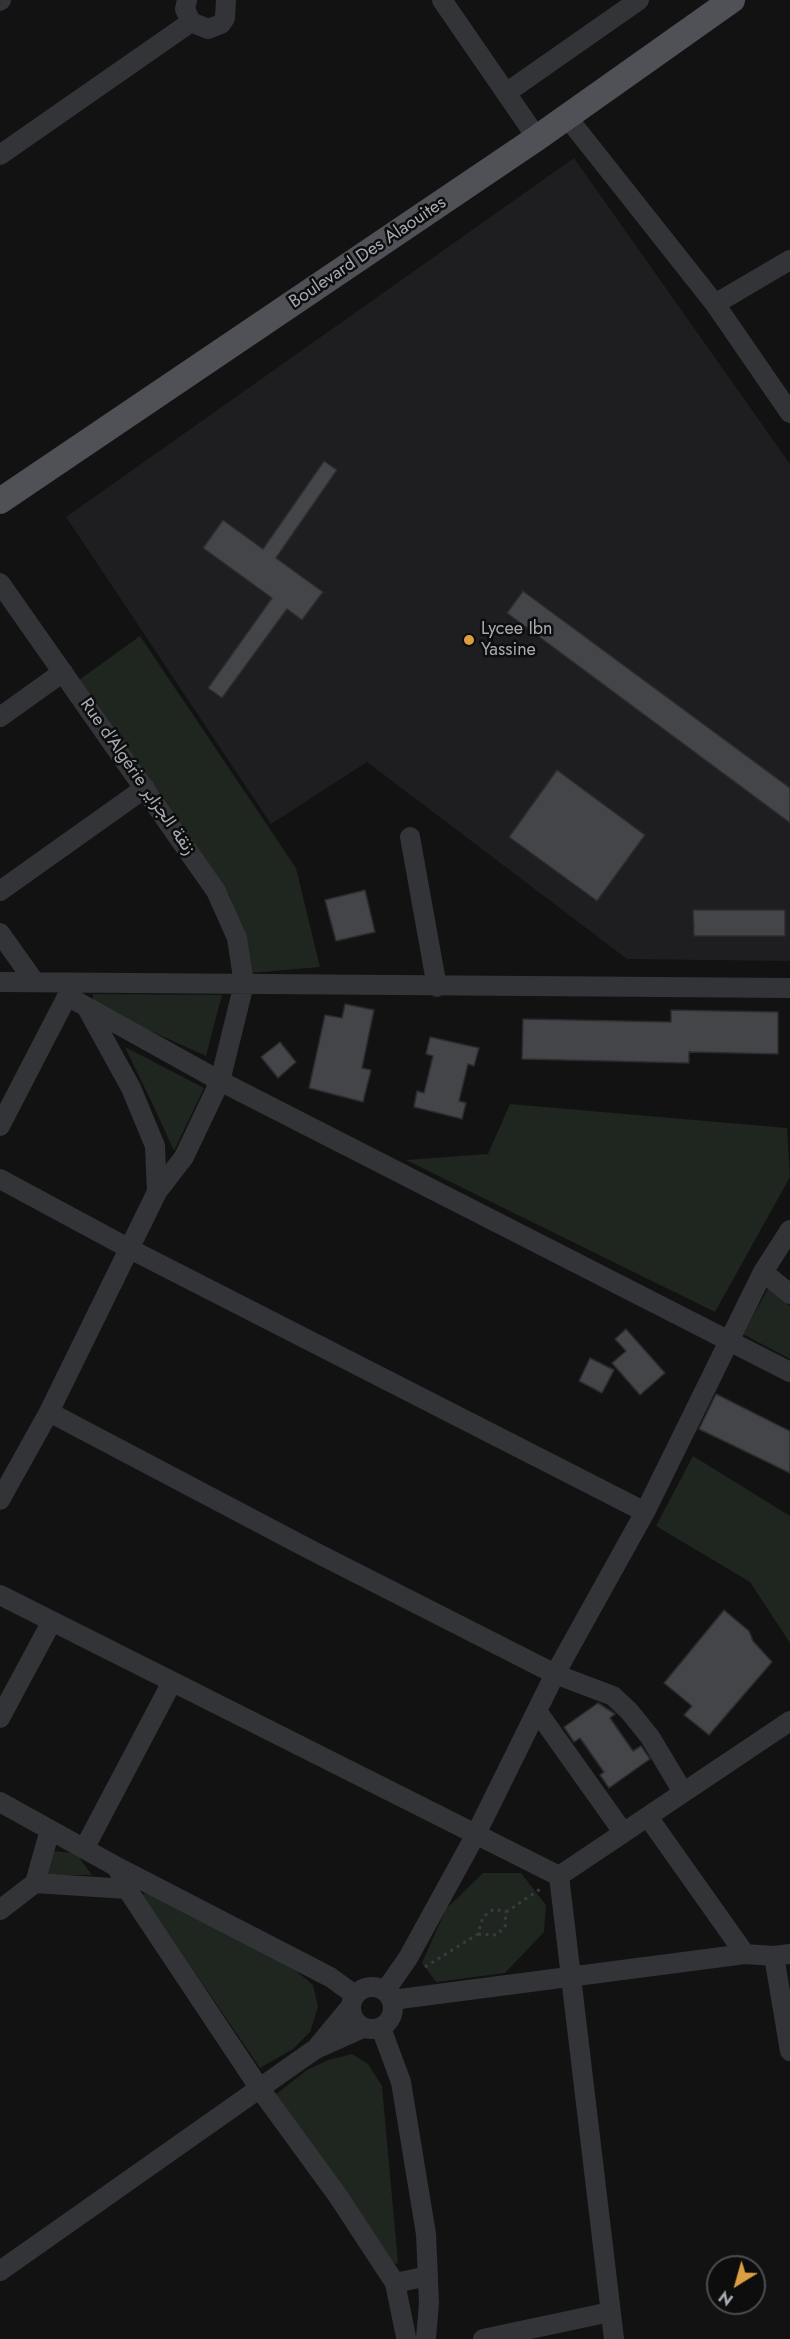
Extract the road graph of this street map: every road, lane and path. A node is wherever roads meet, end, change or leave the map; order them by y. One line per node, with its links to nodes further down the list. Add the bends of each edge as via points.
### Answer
1 (187, 0): 6 (street, via 185,9)
2 (226, 0): 6 (street, via 228,11 221,24 208,29)
3 (442, 0): 7 (street)
4 (639, 0): 7 (street)
5 (732, 0): 8 (main road, Boulevard Des Alaouites)
6 (191, 22): 10 (street)
7 (506, 93): 9 (street)
8 (567, 117): 9 (main road, Boulevard Des Alaouites); 12 (street)
9 (537, 138): 14 (main road, Boulevard Des Alaouites)
10 (0, 155)
11 (790, 260): 12 (street)
12 (715, 304): 13 (street)
13 (790, 413)
14 (0, 501)
15 (0, 583): 16 (street, Rue d'Algérie زنقة الجزاير)
16 (63, 672): 17 (street); 18 (street, Rue d'Algérie زنقة الجزاير)
17 (0, 717)
18 (145, 788): 20 (street); 24 (street, Rue d'Algérie زنقة الجزاير, via 216,891 237,938)
19 (410, 837): 25 (street)
20 (0, 891)
21 (0, 933): 23 (street)
22 (0, 981): 23 (street)
23 (34, 981): 27 (street)
24 (244, 984): 25 (street); 27 (street); 29 (street)
25 (437, 987): 26 (street)
26 (790, 988)
27 (70, 990): 28 (street); 30 (street)
28 (88, 1010): 29 (street); 32 (street, via 131,1088 155,1146)
29 (220, 1081): 32 (street, via 184,1157); 37 (street)
30 (0, 1126)
31 (0, 1179): 34 (street)
32 (157, 1192): 34 (street)
33 (790, 1230): 35 (street)
34 (130, 1249): 39 (street); 41 (street)
35 (763, 1272): 36 (street); 37 (street)
36 (790, 1294)
37 (729, 1339): 38 (street); 41 (street)
38 (790, 1372)
39 (49, 1412): 40 (street); 44 (street)
40 (0, 1498)
41 (645, 1512): 44 (street)
42 (0, 1595): 43 (street)
43 (52, 1621): 45 (street); 47 (street)
44 (555, 1674): 46 (street); 49 (street, via 613,1696 629,1710)
45 (172, 1682): 54 (street); 55 (street)
46 (537, 1711): 53 (street); 54 (street)
47 (0, 1718)
48 (790, 1721): 49 (street)
49 (683, 1792): 51 (street)
50 (0, 1802): 52 (street)
51 (648, 1817): 53 (street); 63 (street)
52 (50, 1830): 55 (street); 58 (street)
53 (623, 1832): 57 (street)
54 (475, 1836): 57 (street); 67 (street)
55 (84, 1849): 56 (street)
56 (117, 1867): 59 (street); 68 (street, via 330,1977)
57 (559, 1876): 61 (path); 66 (street)
58 (35, 1883): 59 (street); 60 (street)
59 (127, 1889): 72 (street)
60 (0, 1910)
61 (506, 1912): 62 (path, via 494,1908 483,1917); 62 (path, via 505,1927 496,1935)
62 (478, 1934): 65 (path)
63 (745, 1954): 64 (street); 66 (street)
64 (782, 1955): 71 (street)
65 (422, 1968)
66 (569, 1978): 67 (street); 76 (street)
67 (388, 1996): 68 (street, via 369,1987); 69 (street, via 392,2016)
68 (353, 2000): 69 (street, via 356,2023); 70 (street)
69 (372, 2028): 70 (street); 74 (street, via 401,2082 426,2234)
70 (314, 2050): 72 (street)
71 (790, 2051)
72 (260, 2089): 73 (street); 75 (street)
73 (0, 2271)
74 (428, 2276): 75 (street); 78 (street)
75 (395, 2283): 77 (street)
76 (610, 2312): 79 (street); 80 (street)
77 (405, 2338): 78 (street, via 414,2334)
78 (427, 2338)
79 (483, 2339)
80 (614, 2339)

